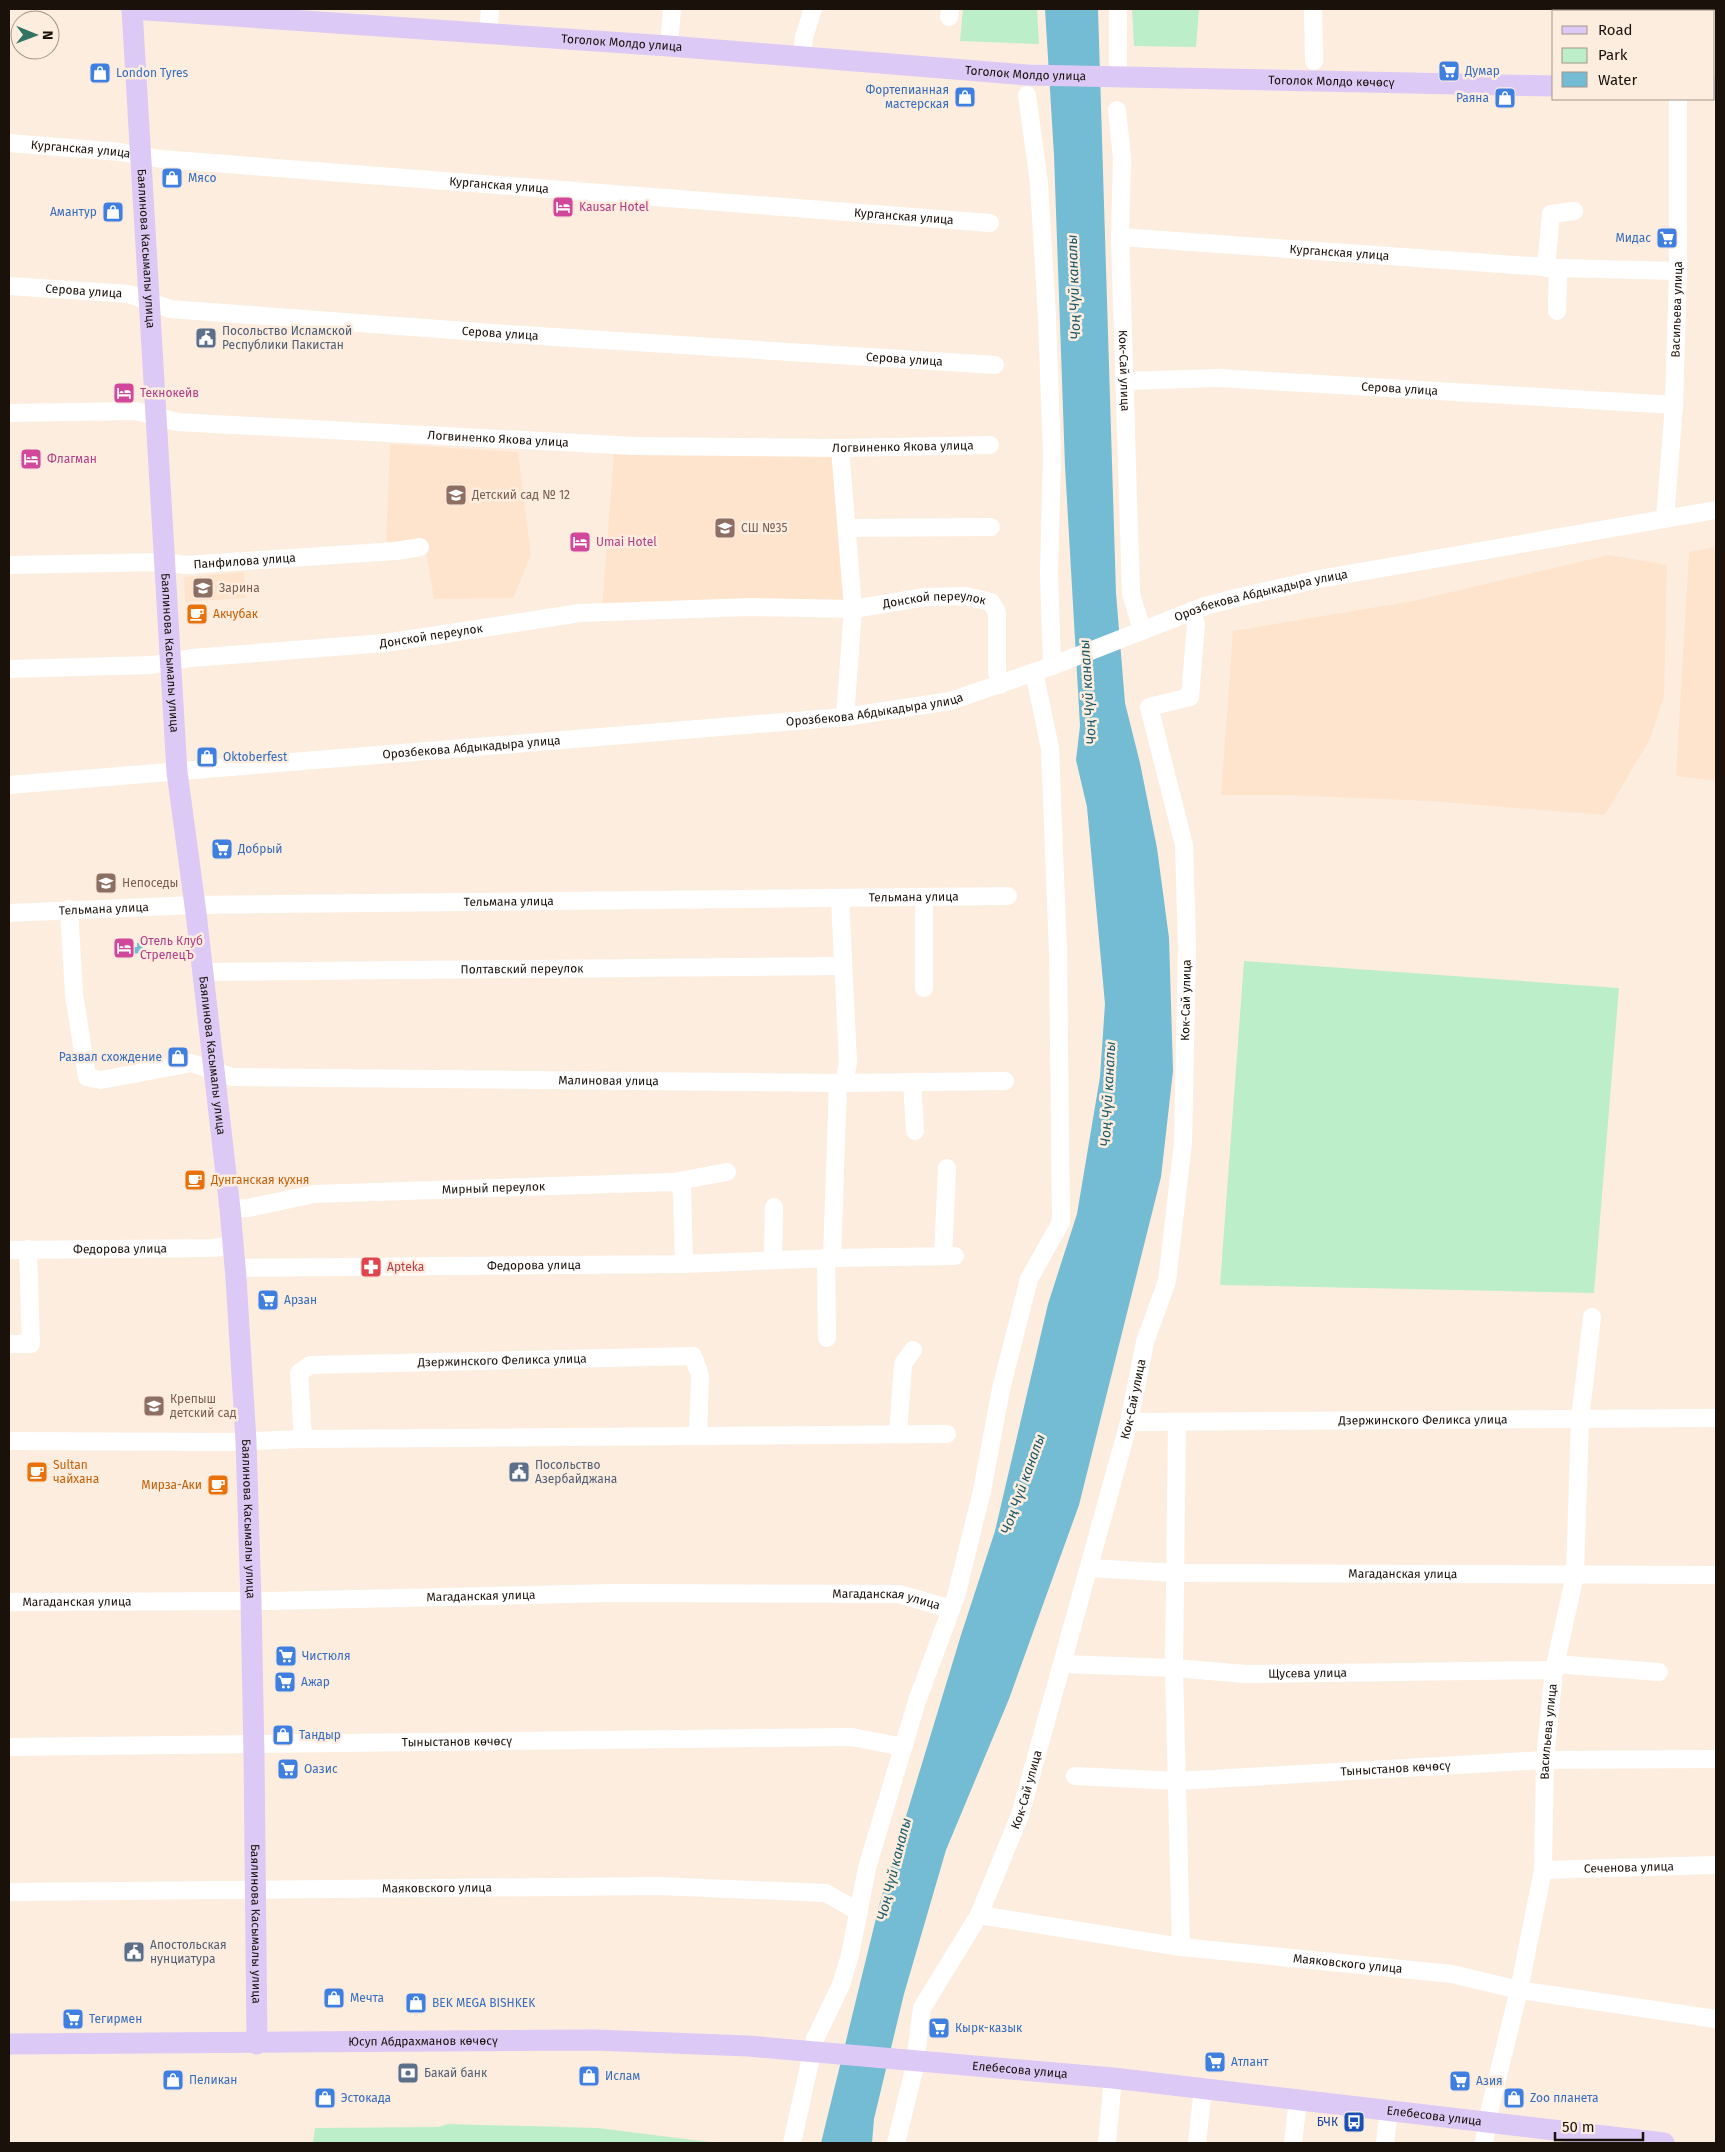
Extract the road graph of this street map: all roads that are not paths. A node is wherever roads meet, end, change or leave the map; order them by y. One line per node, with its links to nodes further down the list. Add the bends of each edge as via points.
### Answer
1 (132, 9): 7 (main road, Тоголок Молдо улица); 19 (main road, Баялинова Касымалы улица)
2 (490, 9): 9 (street)
3 (672, 9): 10 (street)
4 (813, 9): 11 (street, via 804,37)
5 (1118, 9): 13 (street)
6 (1313, 9): 12 (street)
7 (212, 12): 8 (main road, Тоголок Молдо улица)
8 (304, 15): 9 (main road, Тоголок Молдо улица)
9 (488, 34): 10 (main road, Тоголок Молдо улица)
10 (668, 46): 11 (main road, Тоголок Молдо улица)
11 (802, 57): 13 (main road, Тоголок Молдо улица, via 1033,75)
12 (1314, 60)
13 (1115, 77): 14 (main road, Тоголок Молдо көчөсү)
14 (1552, 86)
15 (1027, 95): 46 (street, via 1039,183 1047,317 1052,454 1049,574)
16 (1678, 100): 24 (street, Васильева улица)
17 (1117, 110): 22 (street, Кок-Сай улица, via 1122,158)
18 (9, 143): 19 (street, Курганская улица, via 120,152)
19 (141, 157): 21 (street, Курганская улица); 26 (main road, Баялинова Касымалы улица)
20 (1574, 211): 23 (street, via 1551,214)
21 (990, 223)
22 (1120, 238): 23 (street, Курганская улица); 29 (street, Кок-Сай улица)
23 (1552, 268): 24 (street, Курганская улица); 27 (street)
24 (1678, 271): 30 (street, Васильева улица)
25 (9, 286): 26 (street, Серова улица, via 129,294)
26 (149, 300): 28 (street, Серова улица, via 170,309); 32 (main road, Баялинова Касымалы улица)
27 (1557, 311)
28 (995, 365)
29 (1125, 381): 30 (street, Серова улица, via 1219,378); 44 (street, Кок-Сай улица, via 1131,594)
30 (1674, 405): 36 (street, Васильева улица)
31 (9, 413): 32 (street, Логвиненко Якова улица, via 136,411)
32 (156, 417): 34 (street, Логвиненко Якова улица, via 177,422 635,446); 40 (main road, Баялинова Касымалы улица)
33 (990, 445): 34 (street, Логвиненко Якова улица)
34 (840, 448): 38 (street)
35 (1716, 510): 36 (street, Орозбекова Абдыкадыра улица)
36 (1665, 519): 43 (street, Орозбекова Абдыкадыра улица, via 1319,579)
37 (991, 527): 38 (street)
38 (847, 528): 42 (street)
39 (420, 547): 40 (street, Панфилова улица, via 186,565)
40 (164, 562): 41 (street, Панфилова улица); 45 (main road, Баялинова Касымалы улица)
41 (9, 565)
42 (853, 609): 45 (street, Донской переулок, via 751,607 580,613 385,643); 49 (street, Донской переулок, via 926,597 966,596 991,602 997,612); 50 (street)
43 (1191, 612): 44 (street, Орозбекова Абдыкадыра улица); 85 (street, Кок-Сай улица, via 1196,624 1190,697 1150,707 1184,845 1187,948 1183,1143 1167,1281 1145,1342)
44 (1138, 631): 46 (street, Орозбекова Абдыкадыра улица)
45 (170, 662): 47 (street, Донской переулок); 51 (main road, Баялинова Касымалы улица)
46 (1057, 663): 48 (street, Орозбекова Абдыкадыра улица)
47 (9, 668)
48 (1034, 672): 49 (street, Орозбекова Абдыкадыра улица); 99 (street, via 1050,758 1058,954 1061,1222 1029,1279 1001,1389 982,1490)
49 (1000, 685): 50 (street, Орозбекова Абдыкадыра улица, via 950,701)
50 (846, 717): 51 (street, Орозбекова Абдыкадыра улица)
51 (177, 772): 52 (street, Орозбекова Абдыкадыра улица); 56 (main road, Баялинова Касымалы улица)
52 (9, 785)
53 (1008, 896): 54 (street, Тельмана улица)
54 (924, 898): 55 (street, Тельмана улица); 61 (street)
55 (840, 899): 56 (street, Тельмана улица); 59 (street)
56 (194, 905): 57 (street, Тельмана улица); 60 (main road, Баялинова Касымалы улица)
57 (69, 910): 58 (street, Тельмана улица); 62 (street, Малиновая улица, via 74,994 87,1077 101,1080 192,1063)
58 (9, 913)
59 (842, 966): 60 (street, Полтавский переулок); 65 (street, via 848,1062)
60 (202, 972): 62 (main road, Баялинова Касымалы улица)
61 (924, 988)
62 (213, 1070): 65 (street, Малиновая улица, via 232,1077); 71 (main road, Баялинова Касымалы улица)
63 (1005, 1081): 64 (street, Малиновая улица)
64 (912, 1082): 65 (street, Малиновая улица); 66 (street)
65 (841, 1083): 75 (street)
66 (915, 1132)
67 (947, 1168): 75 (street, Федорова улица, via 949,1256)
68 (727, 1172): 69 (street, Мирный переулок)
69 (673, 1182): 71 (street, Мирный переулок, via 314,1194); 77 (street, via 682,1188)
70 (774, 1207): 76 (street)
71 (230, 1209): 72 (main road, Баялинова Касымалы улица)
72 (233, 1245): 73 (street, Федорова улица, via 214,1248); 78 (main road, Баялинова Касымалы улица)
73 (28, 1249): 74 (street, Федорова улица); 81 (street, via 31,1344)
74 (9, 1250)
75 (829, 1258): 76 (street, Федорова улица); 80 (street)
76 (773, 1260): 77 (street, Федорова улица)
77 (684, 1264): 78 (street, Федорова улица)
78 (235, 1268): 92 (main road, Баялинова Касымалы улица)
79 (1592, 1317): 84 (street, Васильева улица)
80 (827, 1338)
81 (9, 1344)
82 (913, 1350): 87 (street, via 903,1364)
83 (1716, 1418): 84 (street, Дзержинского Феликса улица)
84 (1580, 1419): 86 (street, Дзержинского Феликса улица); 95 (street, Васильева улица)
85 (1129, 1422): 86 (street, Дзержинского Феликса улица); 93 (street, Кок-Сай улица)
86 (1178, 1422): 94 (street)
87 (898, 1434): 88 (street); 89 (street)
88 (947, 1434)
89 (698, 1435): 90 (street); 90 (street, Дзержинского Феликса улица, via 700,1375 693,1356 310,1365 299,1373)
90 (302, 1439): 92 (street)
91 (9, 1441): 92 (street)
92 (246, 1441): 98 (main road, Баялинова Касымалы улица)
93 (1089, 1568): 94 (street, Магаданская улица); 100 (street, Кок-Сай улица)
94 (1177, 1573): 95 (street, Магаданская улица); 102 (street)
95 (1575, 1575): 96 (street, Магаданская улица); 101 (street, Васильева улица)
96 (1716, 1575)
97 (9, 1602): 98 (street, Магаданская улица)
98 (251, 1602): 99 (street, Магаданская улица, via 612,1593 899,1594); 104 (main road, Баялинова Касымалы улица)
99 (951, 1609): 106 (street)
100 (1063, 1664): 102 (street, Щусева улица); 116 (street, Кок-Сай улица, via 1020,1815)
101 (1555, 1667): 102 (street, Щусева улица, via 1254,1674); 103 (street, Щусева улица); 108 (street, Васильева улица)
102 (1174, 1668): 110 (street)
103 (1660, 1672)
104 (254, 1744): 105 (street, Тыныстанов көчөсү); 106 (street, Тыныстанов көчөсү, via 852,1737); 113 (main road, Баялинова Касымалы улица)
105 (9, 1747)
106 (903, 1747): 115 (street, via 867,1868)
107 (1716, 1759): 108 (street, Тыныстанов көчөсү)
108 (1545, 1760): 110 (street, Тыныстанов көчөсү); 112 (street, Васильева улица)
109 (1075, 1776): 110 (street, Тыныстанов көчөсү)
110 (1178, 1781): 117 (street)
111 (1716, 1865): 112 (street, Сеченова улица)
112 (1543, 1870): 118 (street, Васильева улица)
113 (256, 1889): 114 (street, Маяковского улица); 115 (street, Маяковского улица, via 658,1886 826,1893); 121 (main road, Баялинова Касымалы улица)
114 (9, 1892)
115 (859, 1912): 122 (street, via 841,1985)
116 (979, 1915): 117 (street, Маяковского улица); 124 (street, Кок-Сай улица, via 922,2008)
117 (1181, 1947): 118 (street, Маяковского улица, via 1452,1974)
118 (1519, 1990): 119 (street, Маяковского улица); 129 (street, Васильева улица)
119 (1716, 2019)
120 (9, 2044): 121 (main road, Юсуп Абдрахманов көчөсү)
121 (257, 2044): 122 (main road, Юсуп Абдрахманов көчөсү, via 594,2040)
122 (812, 2051): 123 (main road, Юсуп Абдрахманов көчөсү); 130 (street)
123 (836, 2054): 124 (main road, Елебесова улица)
124 (908, 2060): 125 (main road, Елебесова улица); 131 (street, Кок-Сай улица)
125 (1114, 2078): 126 (main road, Елебесова улица); 132 (street)
126 (1203, 2088): 127 (main road, Елебесова улица); 133 (street)
127 (1298, 2099): 128 (main road, Елебесова улица); 134 (street)
128 (1390, 2110): 129 (main road, Елебесова улица); 135 (street)
129 (1486, 2133): 136 (main road, Елебесова улица)
130 (792, 2143)
131 (896, 2143)
132 (1106, 2143)
133 (1197, 2143)
134 (1293, 2143)
135 (1385, 2143)
136 (1664, 2143)

